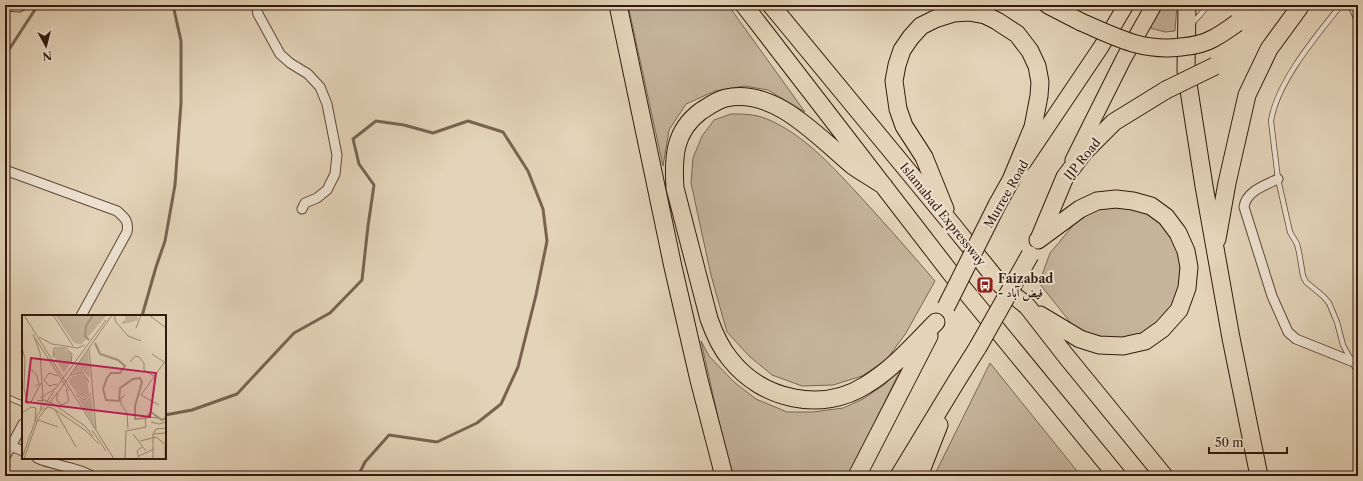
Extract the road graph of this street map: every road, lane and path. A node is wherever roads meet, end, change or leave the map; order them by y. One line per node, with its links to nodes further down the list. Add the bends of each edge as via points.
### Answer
1 (22, 5): 13 (street)
2 (256, 5): 24 (street, via 258,14 280,54 308,74 320,87 327,104 337,155 335,174 327,190 305,203)
3 (618, 5): 43 (highway, via 673,267)
4 (744, 5): 23 (highway)
5 (771, 5): 25 (highway, Islamabad Expressway)
6 (1048, 5): 16 (highway, bridge, via 1126,41 1150,48 1186,47 1204,42)
7 (1126, 5): 22 (main road, Murree Road)
8 (1154, 5): 20 (main road, via 1124,58)
9 (1187, 5): 17 (highway)
10 (1208, 5): 17 (lane)
11 (1341, 5): 21 (lane, via 1309,47 1276,101 1271,121)
12 (1354, 5): 15 (street)
13 (5, 6)
14 (1299, 8): 27 (highway, via 1269,49 1247,95)
15 (1358, 17)
16 (1237, 23)
17 (1186, 29): 27 (highway, via 1186,71)
18 (1215, 66): 20 (highway, IJP Road, bridge, via 1166,90 1114,122 1084,152)
19 (5, 170): 29 (street, via 117,211 124,217 128,225 127,232)
20 (1065, 177): 26 (highway, IJP Road)
21 (1278, 179): 31 (lane, via 1290,232 1297,244 1303,276 1329,303); 31 (street, via 1249,195 1244,207 1272,296 1288,332 1296,339)
22 (1012, 180): 25 (highway, via 1033,127 1039,96 1037,66 1030,51 1017,34 985,15 954,13 921,26 902,50 894,81 895,95 904,126 924,157); 30 (highway, Murree Road, bridge)
23 (884, 186): 30 (highway, via 855,167 792,116 776,106 743,97 725,98 698,113 684,128 673,165 675,188 709,319 717,339 730,359 745,375 762,386 780,395 812,401 848,395 883,374); 37 (highway, via 953,276)
24 (302, 209)
25 (950, 222): 28 (highway, Islamabad Expressway, via 1001,285)
26 (1034, 247): 28 (highway, via 1080,209 1097,201 1116,199 1152,206 1166,217 1178,233 1186,251 1189,267 1188,288 1178,310 1162,329 1145,341 1123,346 1080,339); 33 (highway, bridge)
27 (1215, 250): 50 (highway)
28 (1027, 306): 49 (highway, Islamabad Expressway)
29 (82, 315)
30 (936, 322): 44 (highway, Murree Road)
31 (1351, 361): 32 (lane)
32 (1358, 373)
33 (956, 382): 45 (highway); 46 (highway)
34 (5, 396): 35 (lane)
35 (22, 404)
36 (22, 426): 38 (street)
37 (1079, 431): 47 (highway); 48 (highway)
38 (11, 446): 39 (street); 40 (street)
39 (22, 451)
40 (5, 457)
41 (39, 459): 42 (street)
42 (92, 476)
43 (724, 476)
44 (857, 476)
45 (899, 476)
46 (919, 476)
47 (1102, 476)
48 (1117, 476)
49 (1164, 476)
50 (1259, 476)

